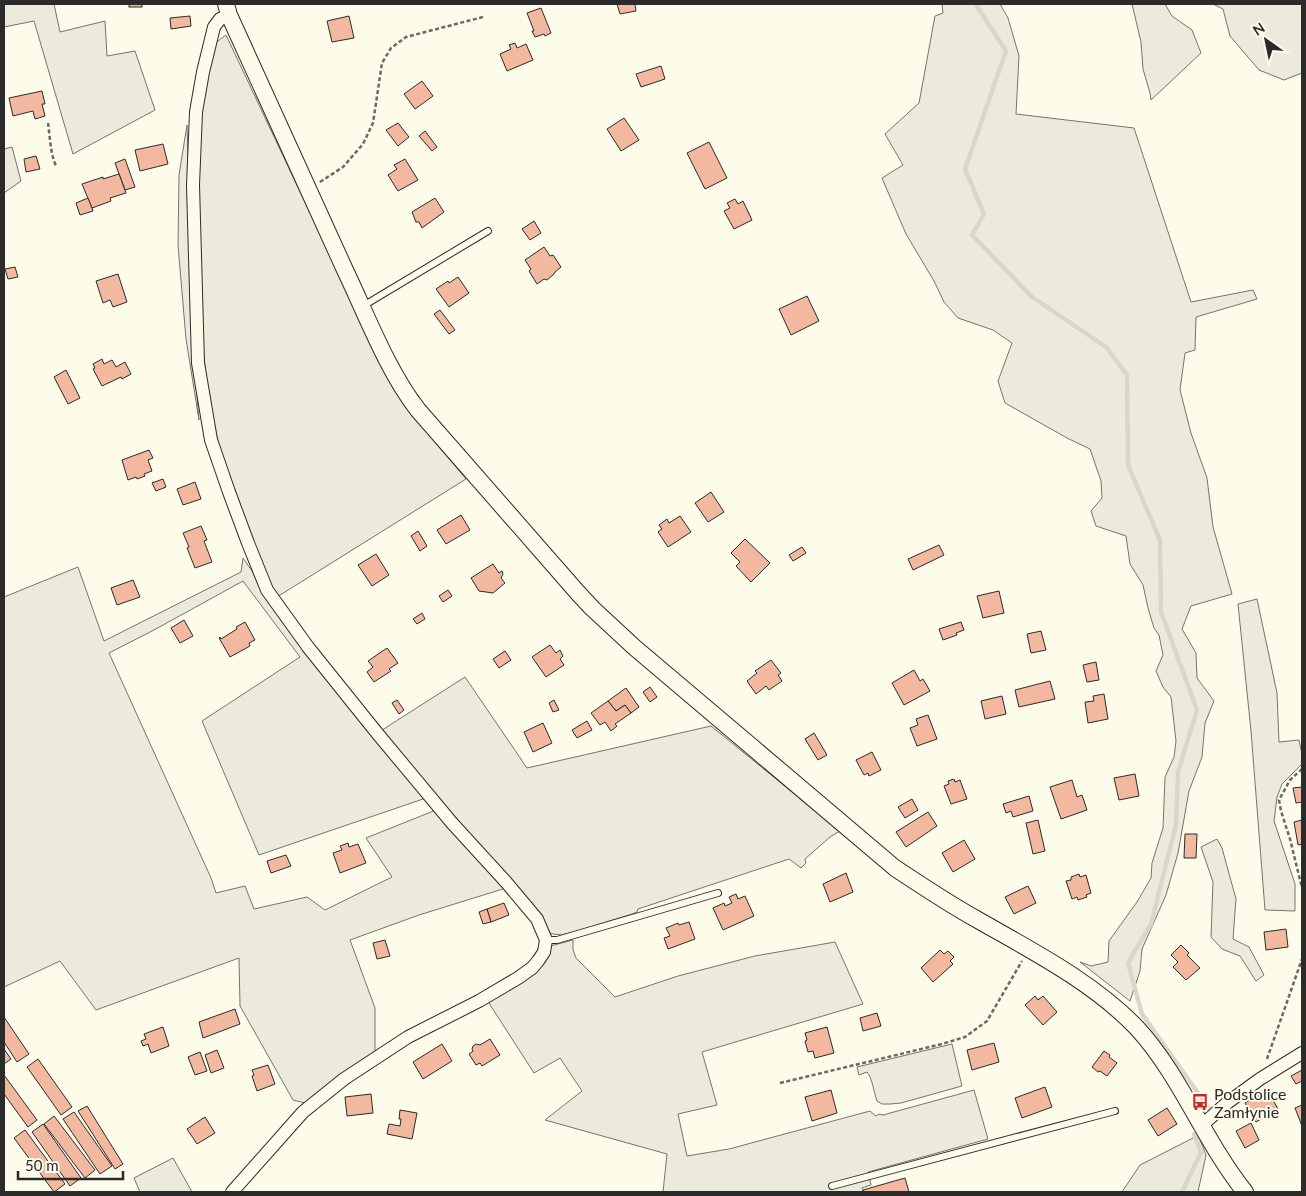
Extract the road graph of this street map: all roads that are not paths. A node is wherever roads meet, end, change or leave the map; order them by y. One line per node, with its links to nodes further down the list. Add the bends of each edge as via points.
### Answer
1 (227, 9): 3 (street); 5 (street, via 214,27 202,72 196,112 193,185 198,363 212,440 229,492 268,590 290,622 452,823 537,919)
2 (488, 230): 3 (lane)
3 (362, 306): 8 (street, via 400,385 418,410 592,608 895,868 1030,949 1119,1011 1152,1047)
4 (718, 893): 5 (lane, via 557,940)
5 (546, 940): 10 (street, via 544,952 525,972 479,1001 408,1037 344,1079 303,1112)
6 (1302, 1052): 8 (street, via 1227,1103)
7 (1115, 1111): 9 (lane)
8 (1201, 1126): 11 (street)
9 (832, 1186)
10 (232, 1192)
11 (1244, 1192)

